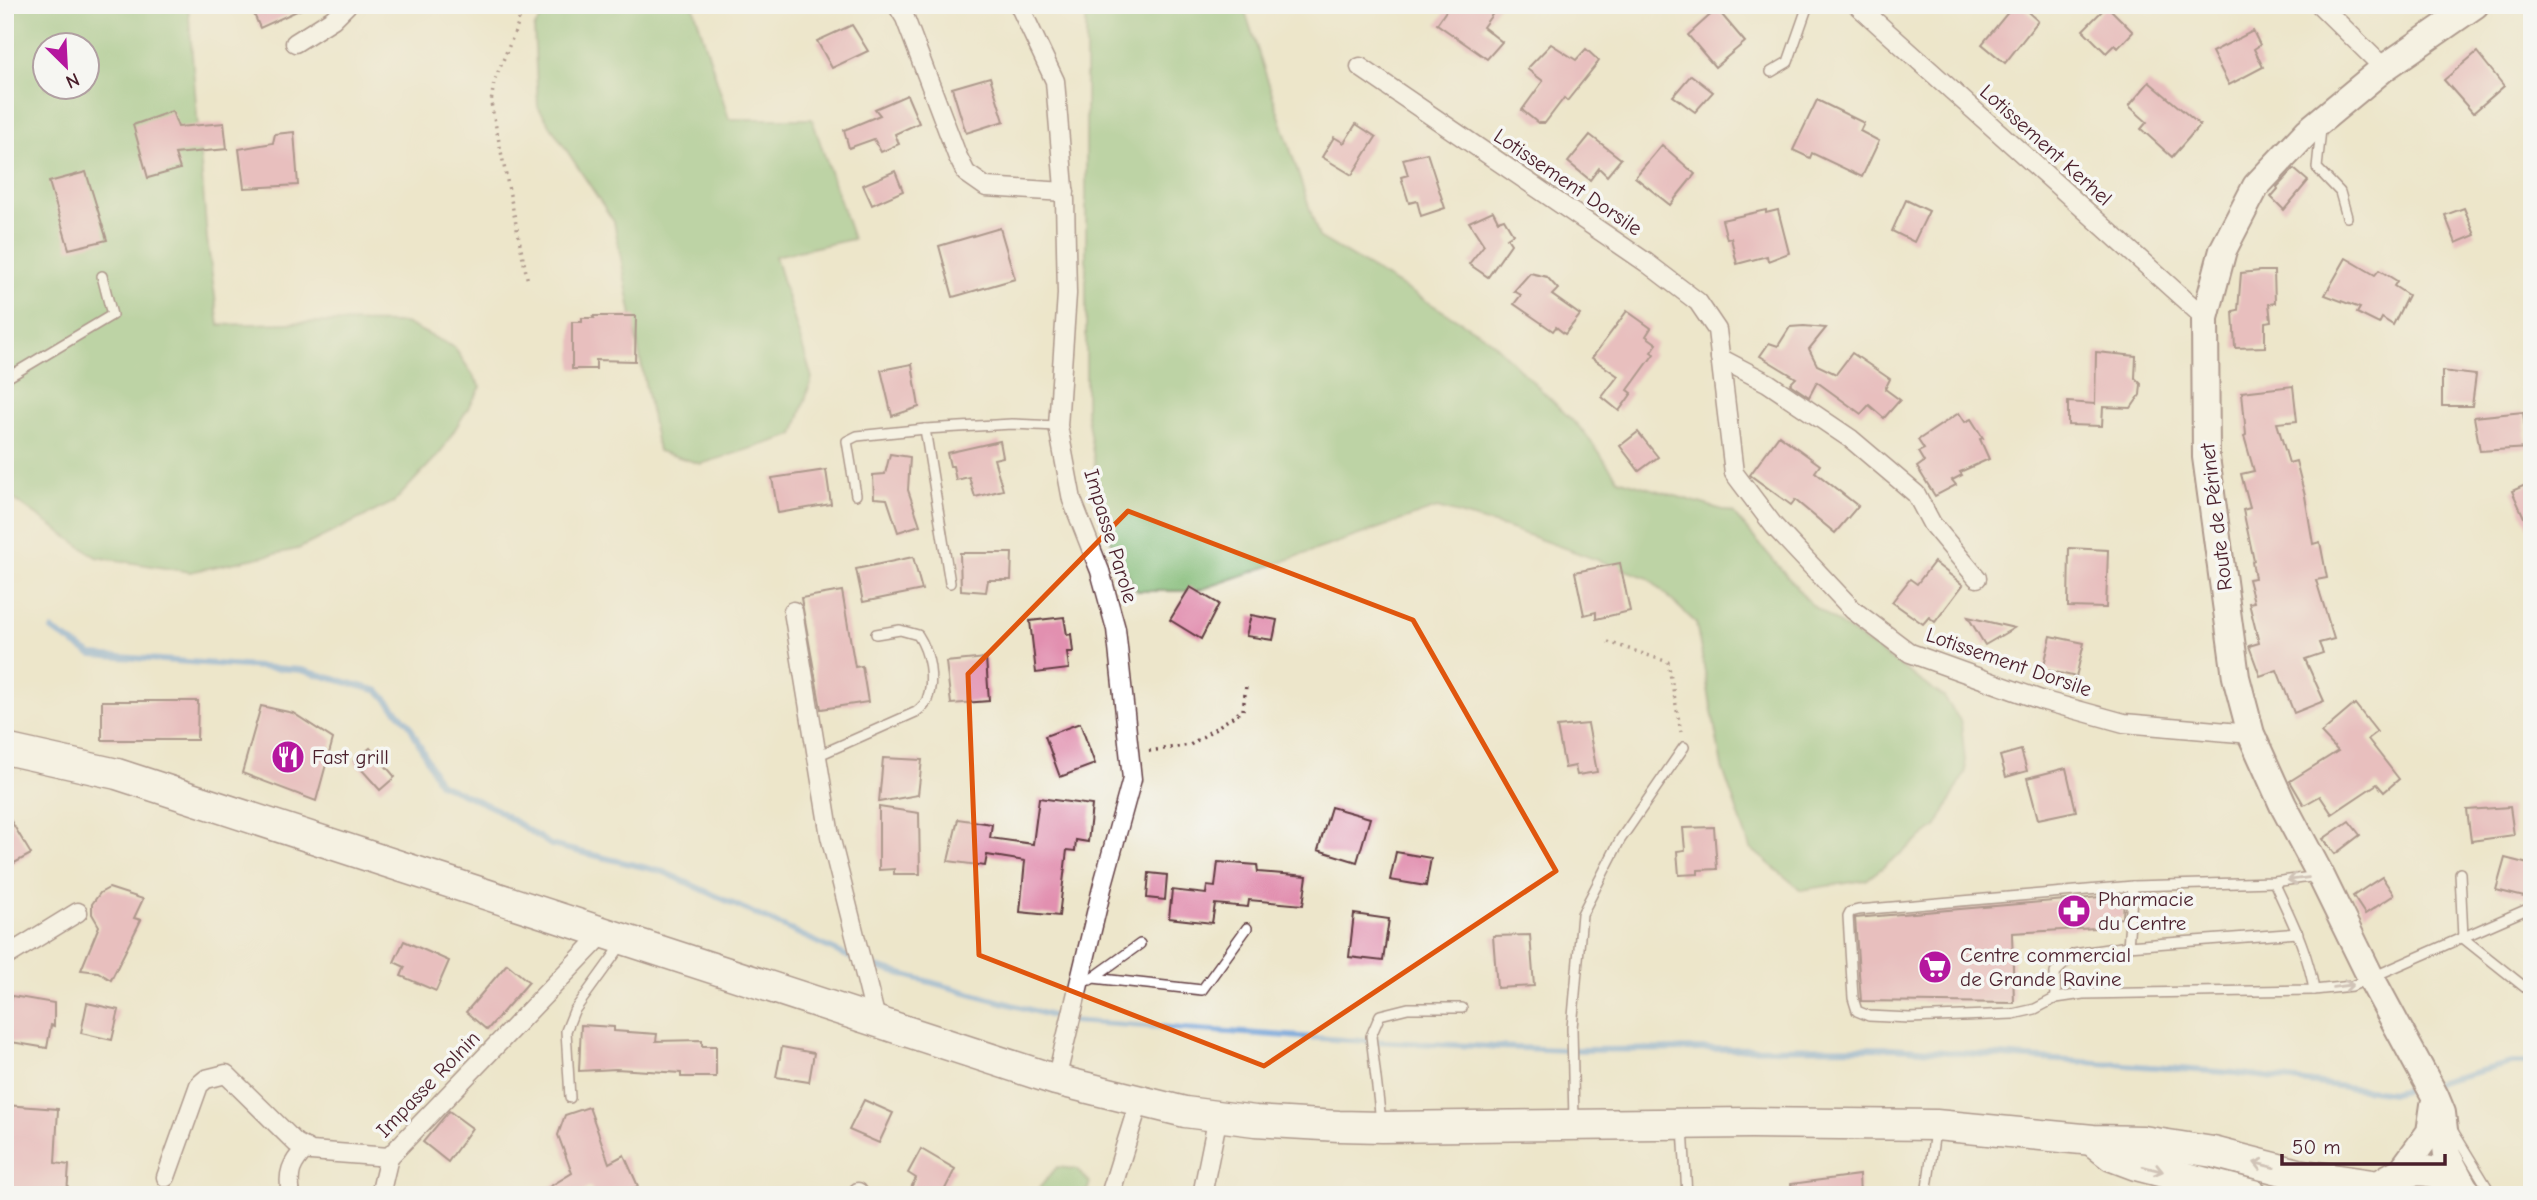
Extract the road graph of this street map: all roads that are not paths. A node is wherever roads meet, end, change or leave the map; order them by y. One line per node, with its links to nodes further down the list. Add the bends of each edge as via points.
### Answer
1 (347, 5): 8 (street)
2 (897, 5): 13 (street, via 967,173 986,187)
3 (1019, 5): 13 (street, Impasse Parole, via 1055,81)
4 (1808, 5): 11 (lane, via 1788,62)
5 (1857, 5): 16 (street, Lotissement Kerhel)
6 (2320, 5): 10 (street)
7 (2475, 5): 10 (main road, Route de Périnet)
8 (295, 43)
9 (1360, 67): 17 (street, Lotissement Dorsile, via 1698,302 1717,330)
10 (2384, 68): 12 (main road, Route de Périnet)
11 (1771, 72)
12 (2322, 120): 14 (lane, via 2317,168 2340,192); 16 (main road, Route de Périnet, via 2256,186 2223,250)
13 (1065, 192): 19 (street, Impasse Parole, via 1067,294)
14 (2347, 217)
15 (102, 275): 18 (lane, via 112,315)
16 (2205, 318): 26 (main road, Route de Périnet, via 2206,457 2236,677)
17 (1720, 358): 22 (street, via 1768,383 1851,439 1916,494 1932,524); 26 (street, Lotissement Dorsile, via 1734,473 1774,526 1853,610 1910,653 2041,700 2124,723)
18 (5, 379)
19 (1058, 426): 20 (lane); 45 (street, Impasse Parole, via 1072,500 1100,571 1116,629 1132,779)
20 (925, 429): 21 (lane, via 857,436 848,441); 23 (lane)
21 (856, 495)
22 (1977, 578)
23 (950, 583)
24 (793, 611): 29 (street)
25 (876, 634): 29 (lane, via 900,630 918,635 926,648 931,675 927,701 916,712)
26 (2251, 734): 31 (main road, Route de Périnet)
27 (1684, 747): 57 (lane, via 1620,840 1582,914 1572,1028)
28 (5, 749): 38 (main road, via 117,774)
29 (817, 756): 50 (street, via 830,836)
30 (2460, 873): 39 (lane)
31 (2321, 876): 32 (lane, one-way to 32); 44 (main road, Route de Périnet)
32 (2274, 882): 33 (lane); 37 (lane)
33 (2133, 886): 41 (lane); 48 (lane, via 1858,910 1848,916 1853,998 1857,1011 1869,1016 2013,1014)
34 (2532, 907): 39 (lane)
35 (78, 912): 42 (street)
36 (1247, 928): 43 (lane, via 1202,990)
37 (2298, 933): 41 (lane); 46 (lane)
38 (616, 935): 50 (main road); 52 (lane, via 566,1031); 62 (street, Impasse Rolnin)
39 (2463, 938): 44 (lane); 47 (lane)
40 (1140, 944): 43 (lane)
41 (2128, 946): 48 (lane, via 2074,954 2055,972)
42 (5, 957)
43 (1093, 978): 45 (lane)
44 (2371, 978): 46 (lane, one-way to 44, via 2352,986); 53 (main road, Route de Périnet)
45 (1077, 989): 51 (street, Impasse Parole)
46 (2314, 990): 48 (lane)
47 (2532, 993)
48 (2056, 998)
49 (1462, 1008): 59 (lane, via 1408,1008 1380,1015 1371,1036)
50 (876, 1020): 51 (main road)
51 (1056, 1080): 54 (main road)
52 (570, 1098)
53 (2436, 1100): 64 (main road, via 2430,1132); 66 (main road, Route de Périnet, via 2447,1155)
54 (1139, 1102): 55 (main road); 69 (street)
55 (1218, 1116): 59 (main road); 70 (street)
56 (1682, 1123): 57 (main road); 58 (main road); 71 (lane)
57 (1574, 1125): 59 (main road)
58 (1936, 1125): 60 (main road); 72 (lane)
59 (1382, 1127)
60 (2093, 1140): 64 (main road, one-way to 60, via 2298,1174 2155,1143); 65 (main road, one-way to 65, via 2112,1156)
61 (306, 1148): 62 (street, Impasse Rolnin); 63 (street, via 237,1082 226,1074 216,1075 199,1085); 67 (street, via 291,1164)
62 (388, 1157): 68 (street)
63 (166, 1177)
64 (2384, 1184): 66 (main road, via 2418,1170 2437,1172)
65 (2201, 1186): 73 (main road)
66 (2475, 1194)
67 (291, 1195)
68 (380, 1195)
69 (1110, 1195)
70 (1202, 1195)
71 (1687, 1195)
72 (1926, 1195)
73 (2253, 1195)

